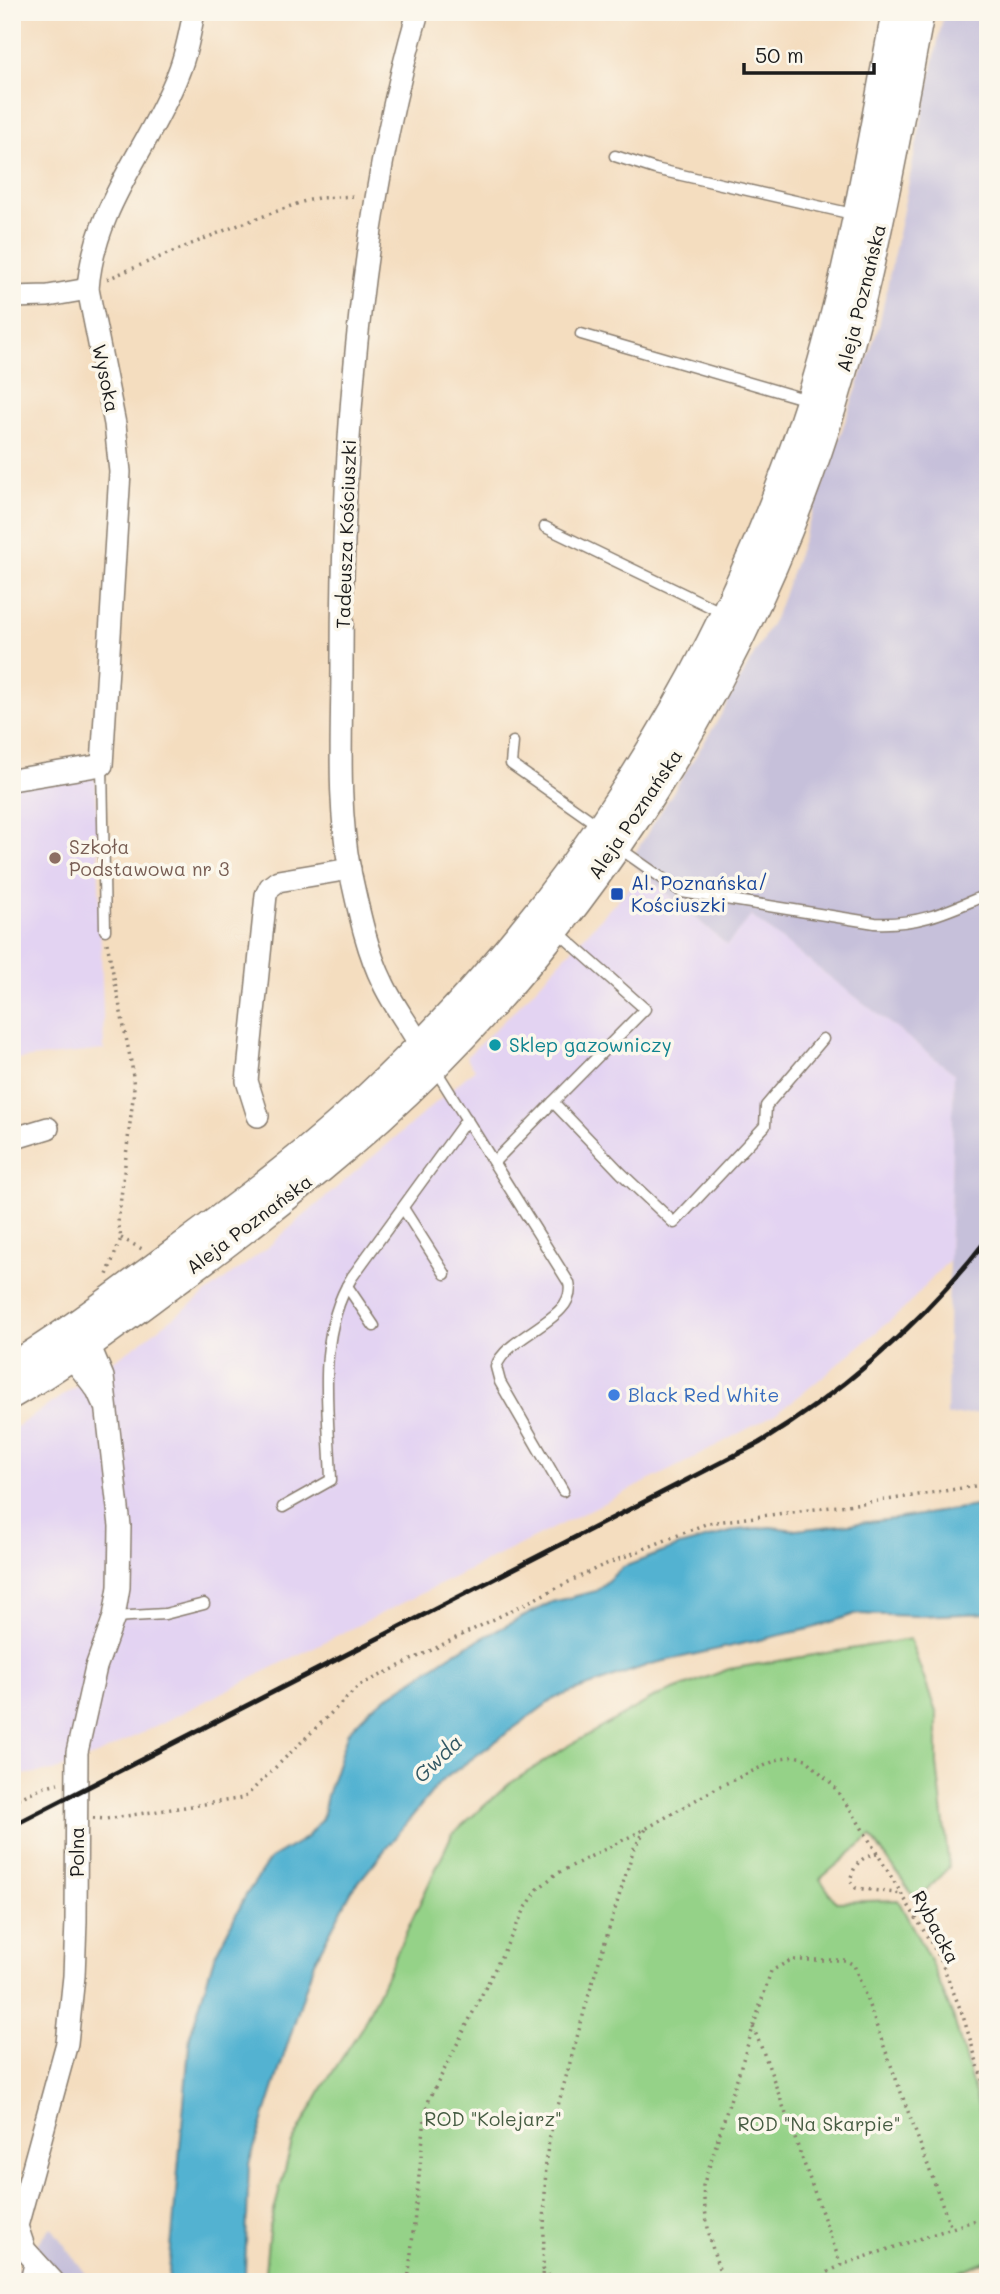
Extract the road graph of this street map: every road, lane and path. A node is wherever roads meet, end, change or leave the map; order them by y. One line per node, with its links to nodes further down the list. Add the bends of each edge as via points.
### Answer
1 (194, 12): 8 (street, Wysoka, via 178,74 105,215)
2 (418, 12): 6 (street, Tadeusza Kościuszki)
3 (896, 12): 7 (main road, Aleja Poznańska)
4 (920, 12): 17 (main road, Aleja Poznańska, via 863,298 807,482 732,653 673,759)
5 (615, 156): 7 (lane)
6 (377, 195): 8 (path, via 302,202); 18 (street, Tadeusza Kościuszki, via 353,393 345,535 342,765)
7 (857, 215): 11 (main road, Aleja Poznańska)
8 (88, 289): 9 (street); 15 (street, Wysoka, via 120,472)
9 (12, 297)
10 (581, 334): 11 (lane)
11 (810, 401): 13 (main road, Aleja Poznańska, via 774,503)
12 (545, 527): 13 (lane)
13 (726, 614): 17 (main road, Aleja Poznańska)
14 (513, 742): 17 (lane, via 511,764)
15 (102, 765): 16 (street); 21 (lane)
16 (12, 780)
17 (609, 837): 19 (lane, via 681,892 875,923 934,917); 20 (main road, Aleja Poznańska); 24 (main road, Aleja Poznańska, via 521,935)
18 (350, 869): 24 (street, Tadeusza Kościuszki, via 376,967); 26 (street, via 278,881 265,895 247,1081)
19 (988, 894)
20 (555, 929): 24 (main road, Aleja Poznańska, via 493,1004); 25 (lane, via 645,1009)
21 (105, 930)
22 (109, 954): 32 (path, via 134,1090 118,1222)
23 (823, 1039): 25 (lane, via 766,1107 765,1126 674,1223)
24 (427, 1056): 27 (lane); 36 (main road, Aleja Poznańska); 38 (main road, Aleja Poznańska, via 358,1137 293,1192)
25 (553, 1102): 30 (lane)
26 (258, 1116)
27 (467, 1119): 30 (lane); 31 (lane)
28 (48, 1128): 29 (street)
29 (12, 1139)
30 (494, 1162): 42 (lane, via 571,1291 566,1305 504,1353 496,1367 500,1382)
31 (403, 1208): 34 (lane); 35 (lane)
32 (121, 1238): 33 (path); 36 (path, via 98,1293)
33 (151, 1254)
34 (445, 1274)
35 (347, 1286): 37 (lane); 43 (lane, via 328,1344 331,1480)
36 (105, 1304): 38 (main road, Aleja Poznańska)
37 (374, 1326)
38 (74, 1342): 39 (main road, Aleja Poznańska); 40 (main road, Aleja Poznańska); 45 (street, Polna, via 106,1409 120,1526)
39 (12, 1367)
40 (12, 1394)
41 (988, 1484): 48 (path, via 708,1522 599,1567 359,1686 244,1798 106,1819)
42 (563, 1491)
43 (284, 1507)
44 (204, 1605): 45 (lane, via 165,1614)
45 (114, 1617): 46 (street, Polna, via 96,1667 79,1739)
46 (76, 1784): 47 (path, via 42,1787); 48 (street, Polna)
47 (12, 1802)
48 (77, 1817): 56 (street, Polna, via 74,1976 67,2043 18,2226 21,2243)
49 (647, 1828): 50 (path, Rybacka, via 718,1787 794,1756 815,1765 832,1784); 58 (path, via 634,1848 551,2131); 61 (path, via 556,1874 538,1889 525,1909 429,2101)
50 (877, 1854): 51 (path, Rybacka); 51 (path, via 865,1856 853,1867 850,1881 856,1888)
51 (903, 1894): 53 (path, Rybacka, via 939,1956)
52 (753, 2027): 55 (path, via 771,1971 791,1960 845,1960 854,1965); 57 (path); 64 (path, via 703,2186 710,2243)
53 (988, 2098)
54 (988, 2216): 55 (path)
55 (951, 2228): 57 (path)
56 (31, 2258): 59 (street, Polna); 60 (lane)
57 (841, 2265): 65 (path)
58 (543, 2269): 62 (path); 63 (path)
59 (50, 2279)
60 (25, 2282)
61 (408, 2282)
62 (541, 2282)
63 (552, 2282)
64 (724, 2282)
65 (818, 2282)

